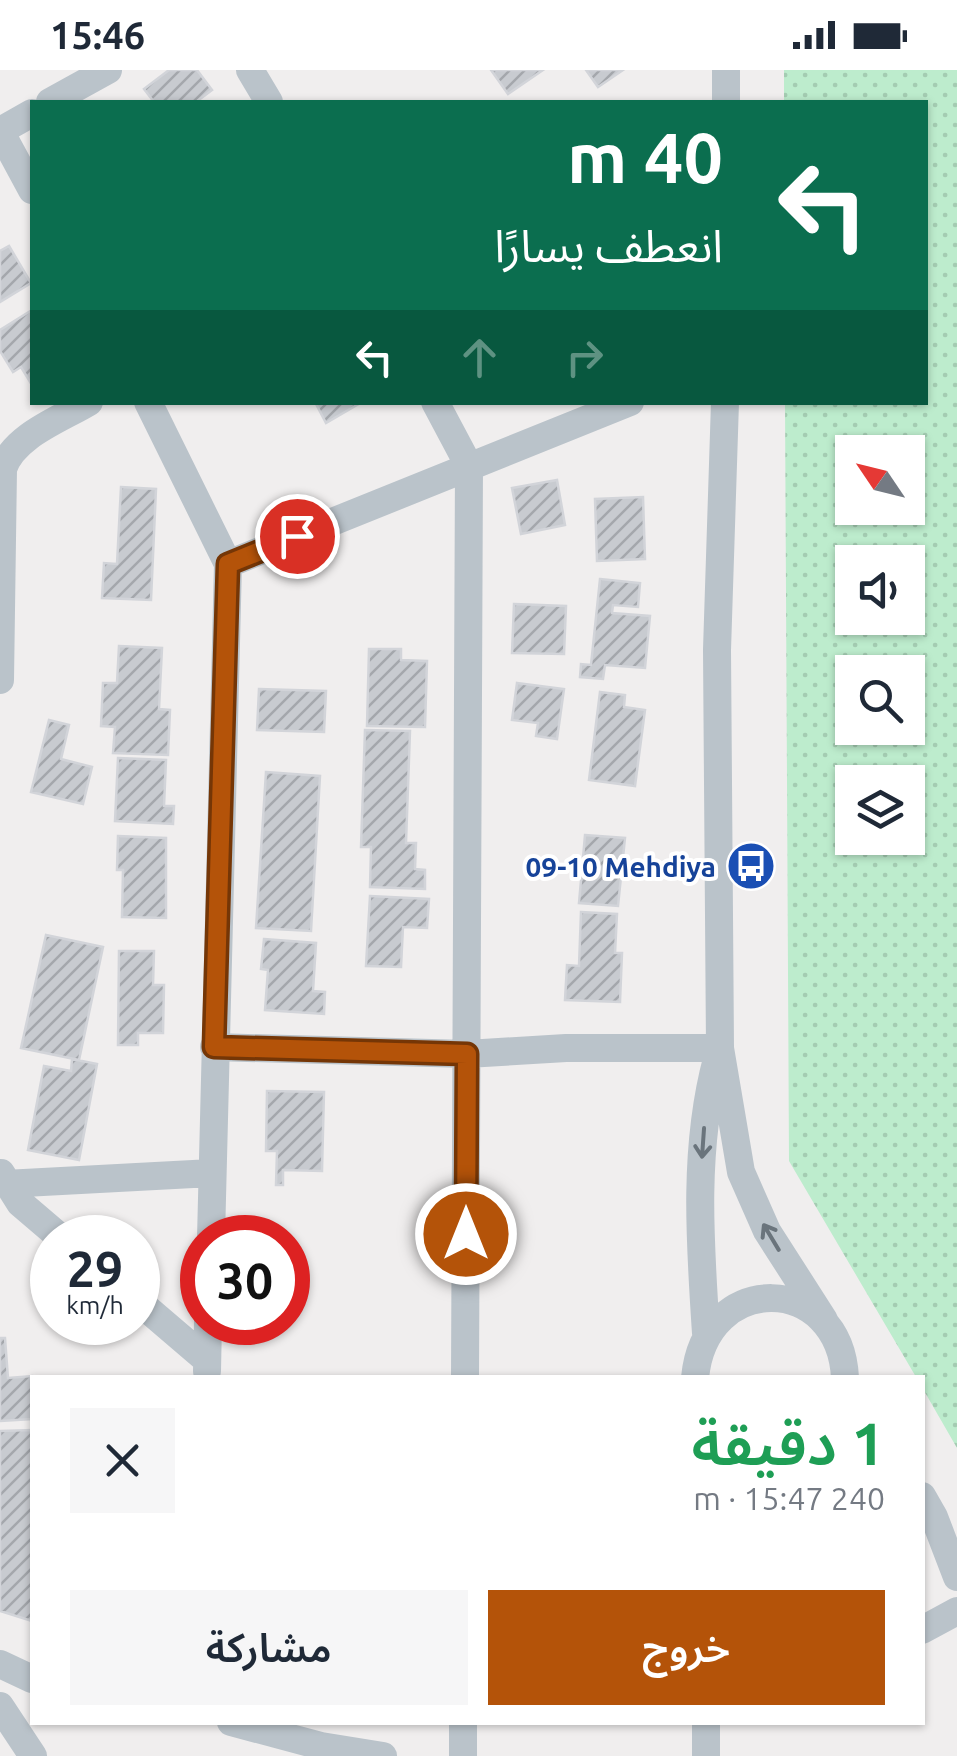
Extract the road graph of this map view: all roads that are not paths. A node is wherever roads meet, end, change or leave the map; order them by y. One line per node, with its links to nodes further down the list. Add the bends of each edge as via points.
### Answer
1 (108, 70): 4 (street)
2 (250, 70): 5 (street)
3 (726, 70): 6 (street)
4 (54, 100)
5 (268, 100)
6 (726, 100)
7 (30, 113): 8 (street)
8 (0, 131): 9 (street)
9 (30, 186)
10 (84, 405): 17 (street, via 6,458)
11 (149, 405): 16 (street)
12 (437, 405): 15 (street)
13 (622, 405): 15 (street)
14 (725, 405): 19 (street, via 717,650)
15 (469, 466): 16 (street); 20 (street)
16 (228, 564): 18 (street)
17 (0, 680)
18 (214, 1047): 20 (street); 21 (street)
19 (720, 1048): 20 (street); 25 (street, one-way to 19, via 767,1232 741,1172); 27 (street, one-way to 27, via 702,1148)
20 (467, 1054): 30 (street)
21 (212, 1172): 22 (street); 24 (street)
22 (2, 1178): 23 (street)
23 (34, 1215)
24 (211, 1215)
25 (824, 1320): 27 (street, via 806,1306 762,1298 740,1304); 28 (street)
26 (160, 1323): 29 (street)
27 (706, 1333): 31 (street)
28 (844, 1365)
29 (207, 1369)
30 (465, 1375)
31 (695, 1375)
32 (925, 1501): 34 (street)
33 (925, 1539): 34 (street)
34 (955, 1572)
35 (957, 1611): 36 (street)
36 (925, 1628)
37 (0, 1664): 38 (street)
38 (23, 1684): 39 (street)
39 (0, 1702): 44 (street)
40 (240, 1725): 43 (street)
41 (464, 1725): 46 (street)
42 (706, 1725): 47 (street)
43 (324, 1751): 45 (street)
44 (33, 1756)
45 (383, 1756)
46 (463, 1756)
47 (706, 1756)

